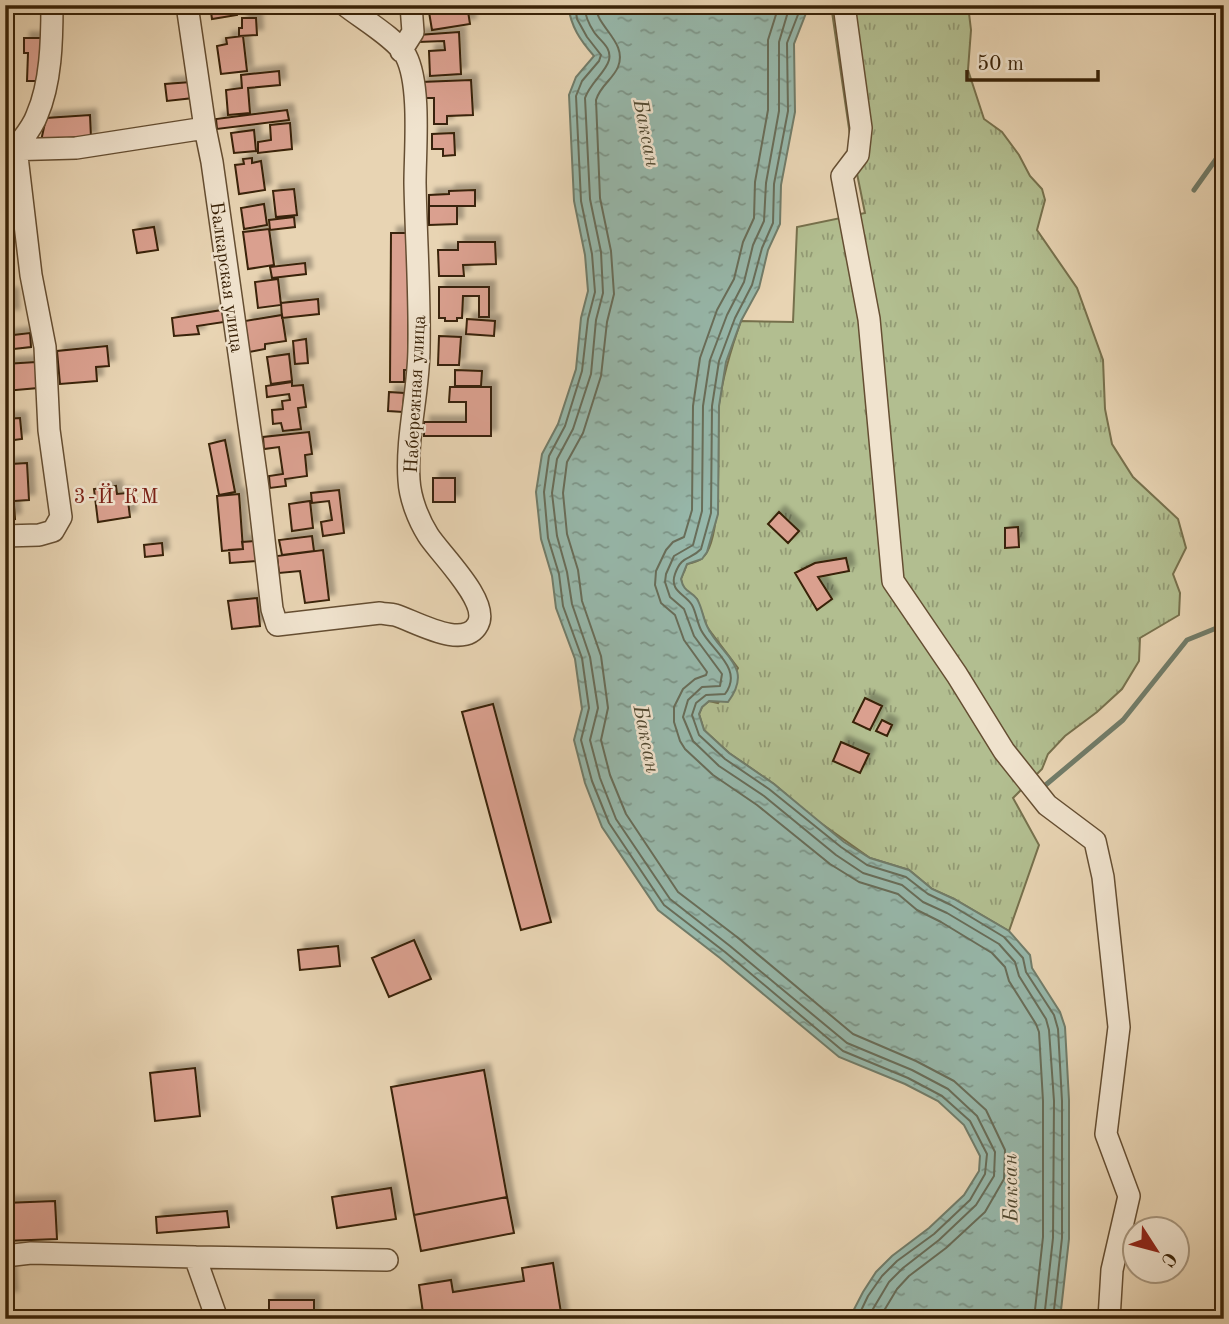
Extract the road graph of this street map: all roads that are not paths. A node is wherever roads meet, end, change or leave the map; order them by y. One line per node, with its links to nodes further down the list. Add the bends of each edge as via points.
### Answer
1 (52, 5): 8 (street, via 43,99 36,119)
2 (187, 5): 7 (street, Балкарская улица)
3 (345, 5): 6 (street, Набережная улица)
4 (411, 5): 6 (street, via 412,32)
5 (844, 5): 15 (street, via 861,128 858,155 842,176 869,319 893,581 1004,751 1047,805 1095,841 1103,877 1119,1027 1106,1133 1129,1196 1112,1270)
6 (401, 51): 10 (street, Набережная улица, via 412,79 416,114 419,349 410,486 421,523 477,601 480,619 470,632 460,634 432,631 380,613)
7 (205, 128): 8 (street, via 76,148); 10 (street, Балкарская улица)
8 (11, 149): 9 (street, via 45,347 49,430 61,517 53,531)
9 (5, 536)
10 (277, 625)
11 (5, 1256): 12 (street)
12 (195, 1257): 13 (street); 14 (street)
13 (387, 1260)
14 (217, 1319)
15 (1109, 1319)

